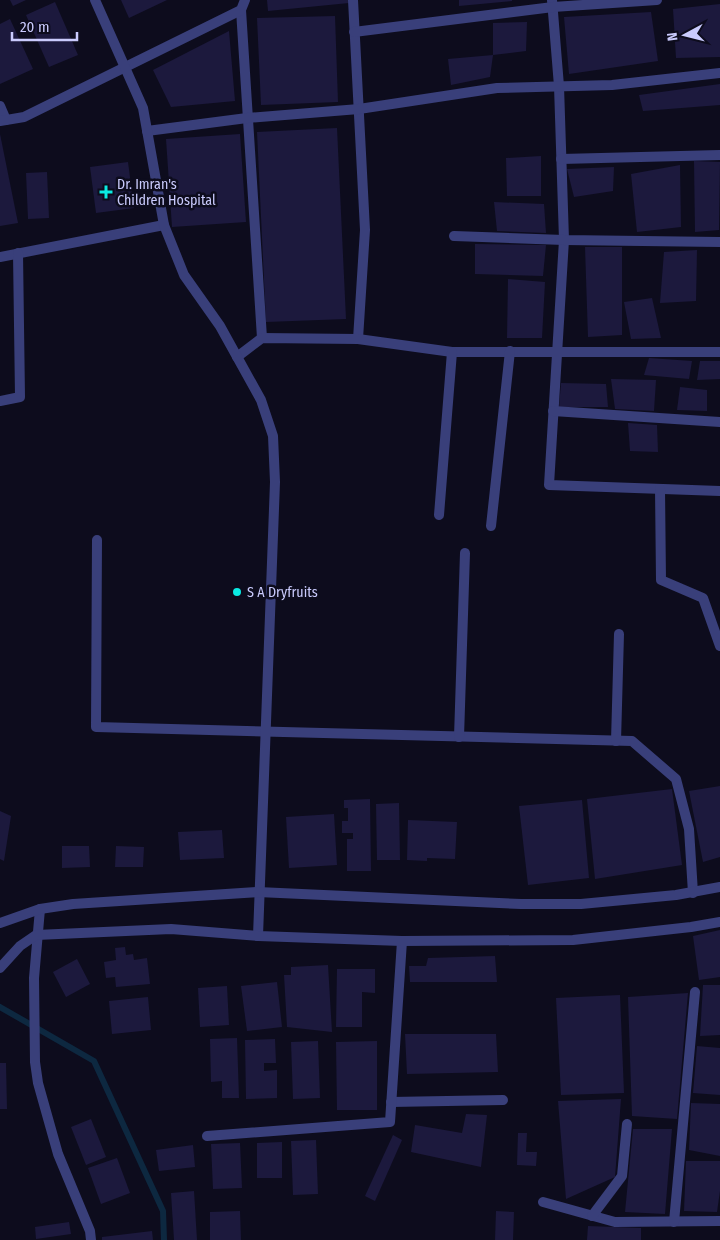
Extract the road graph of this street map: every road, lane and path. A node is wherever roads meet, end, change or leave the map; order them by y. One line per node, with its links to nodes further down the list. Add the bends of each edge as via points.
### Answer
1 (96, 0): 7 (street)
2 (353, 0): 6 (street)
3 (657, 0): 4 (street)
4 (552, 4): 6 (street); 9 (street)
5 (243, 5): 7 (street); 12 (street)
6 (354, 32): 11 (street)
7 (125, 68): 13 (street, via 24,117); 14 (street, via 143,108)
8 (720, 73): 9 (street, via 612,85)
9 (560, 86): 11 (street, via 498,88); 16 (street)
10 (0, 106): 13 (street)
11 (359, 109): 12 (street); 24 (street, via 365,230)
12 (247, 118): 14 (street); 23 (street)
13 (3, 120)
14 (147, 131): 17 (street)
15 (720, 155): 16 (street)
16 (561, 159): 19 (street)
17 (164, 225): 21 (street); 29 (street, via 184,276)
18 (454, 236): 19 (street)
19 (564, 240): 20 (street); 28 (street)
20 (720, 242)
21 (18, 253): 22 (street); 30 (street, via 20,397)
22 (0, 257)
23 (262, 338): 24 (street); 29 (street)
24 (358, 339): 26 (street)
25 (510, 351): 26 (street); 28 (street); 36 (street)
26 (452, 352): 35 (street)
27 (720, 352): 28 (street)
28 (556, 353): 31 (street)
29 (237, 356): 41 (street, via 261,400 273,436 275,482)
30 (0, 401)
31 (553, 412): 32 (street); 33 (street, via 549,486)
32 (720, 422)
33 (660, 489): 34 (street); 40 (street, via 661,580 703,598)
34 (720, 491)
35 (439, 516)
36 (490, 526)
37 (97, 540): 41 (street, via 96,727)
38 (465, 553): 42 (street)
39 (619, 634): 43 (street)
40 (720, 646)
41 (264, 732): 42 (street); 45 (street)
42 (459, 737): 43 (street)
43 (616, 741): 46 (street, via 632,741 676,779 689,828)
44 (720, 887): 46 (street)
45 (258, 892): 46 (street, via 521,904 581,904); 47 (street); 51 (street)
46 (692, 893)
47 (40, 909): 49 (street); 50 (street)
48 (720, 922): 52 (street, via 573,940)
49 (0, 923)
50 (36, 935): 51 (street, via 171,929); 53 (street, via 20,946); 63 (street, via 35,1062 38,1083 58,1154)
51 (258, 936): 52 (street)
52 (402, 941): 56 (street)
53 (0, 968)
54 (695, 992): 61 (street)
55 (503, 1100): 56 (street)
56 (391, 1102): 58 (street, via 390,1122)
57 (627, 1124): 60 (street, via 622,1176)
58 (207, 1136)
59 (543, 1202): 60 (street)
60 (592, 1216): 61 (street, via 616,1222)
61 (674, 1222): 62 (street)
62 (720, 1222)
63 (91, 1240)

